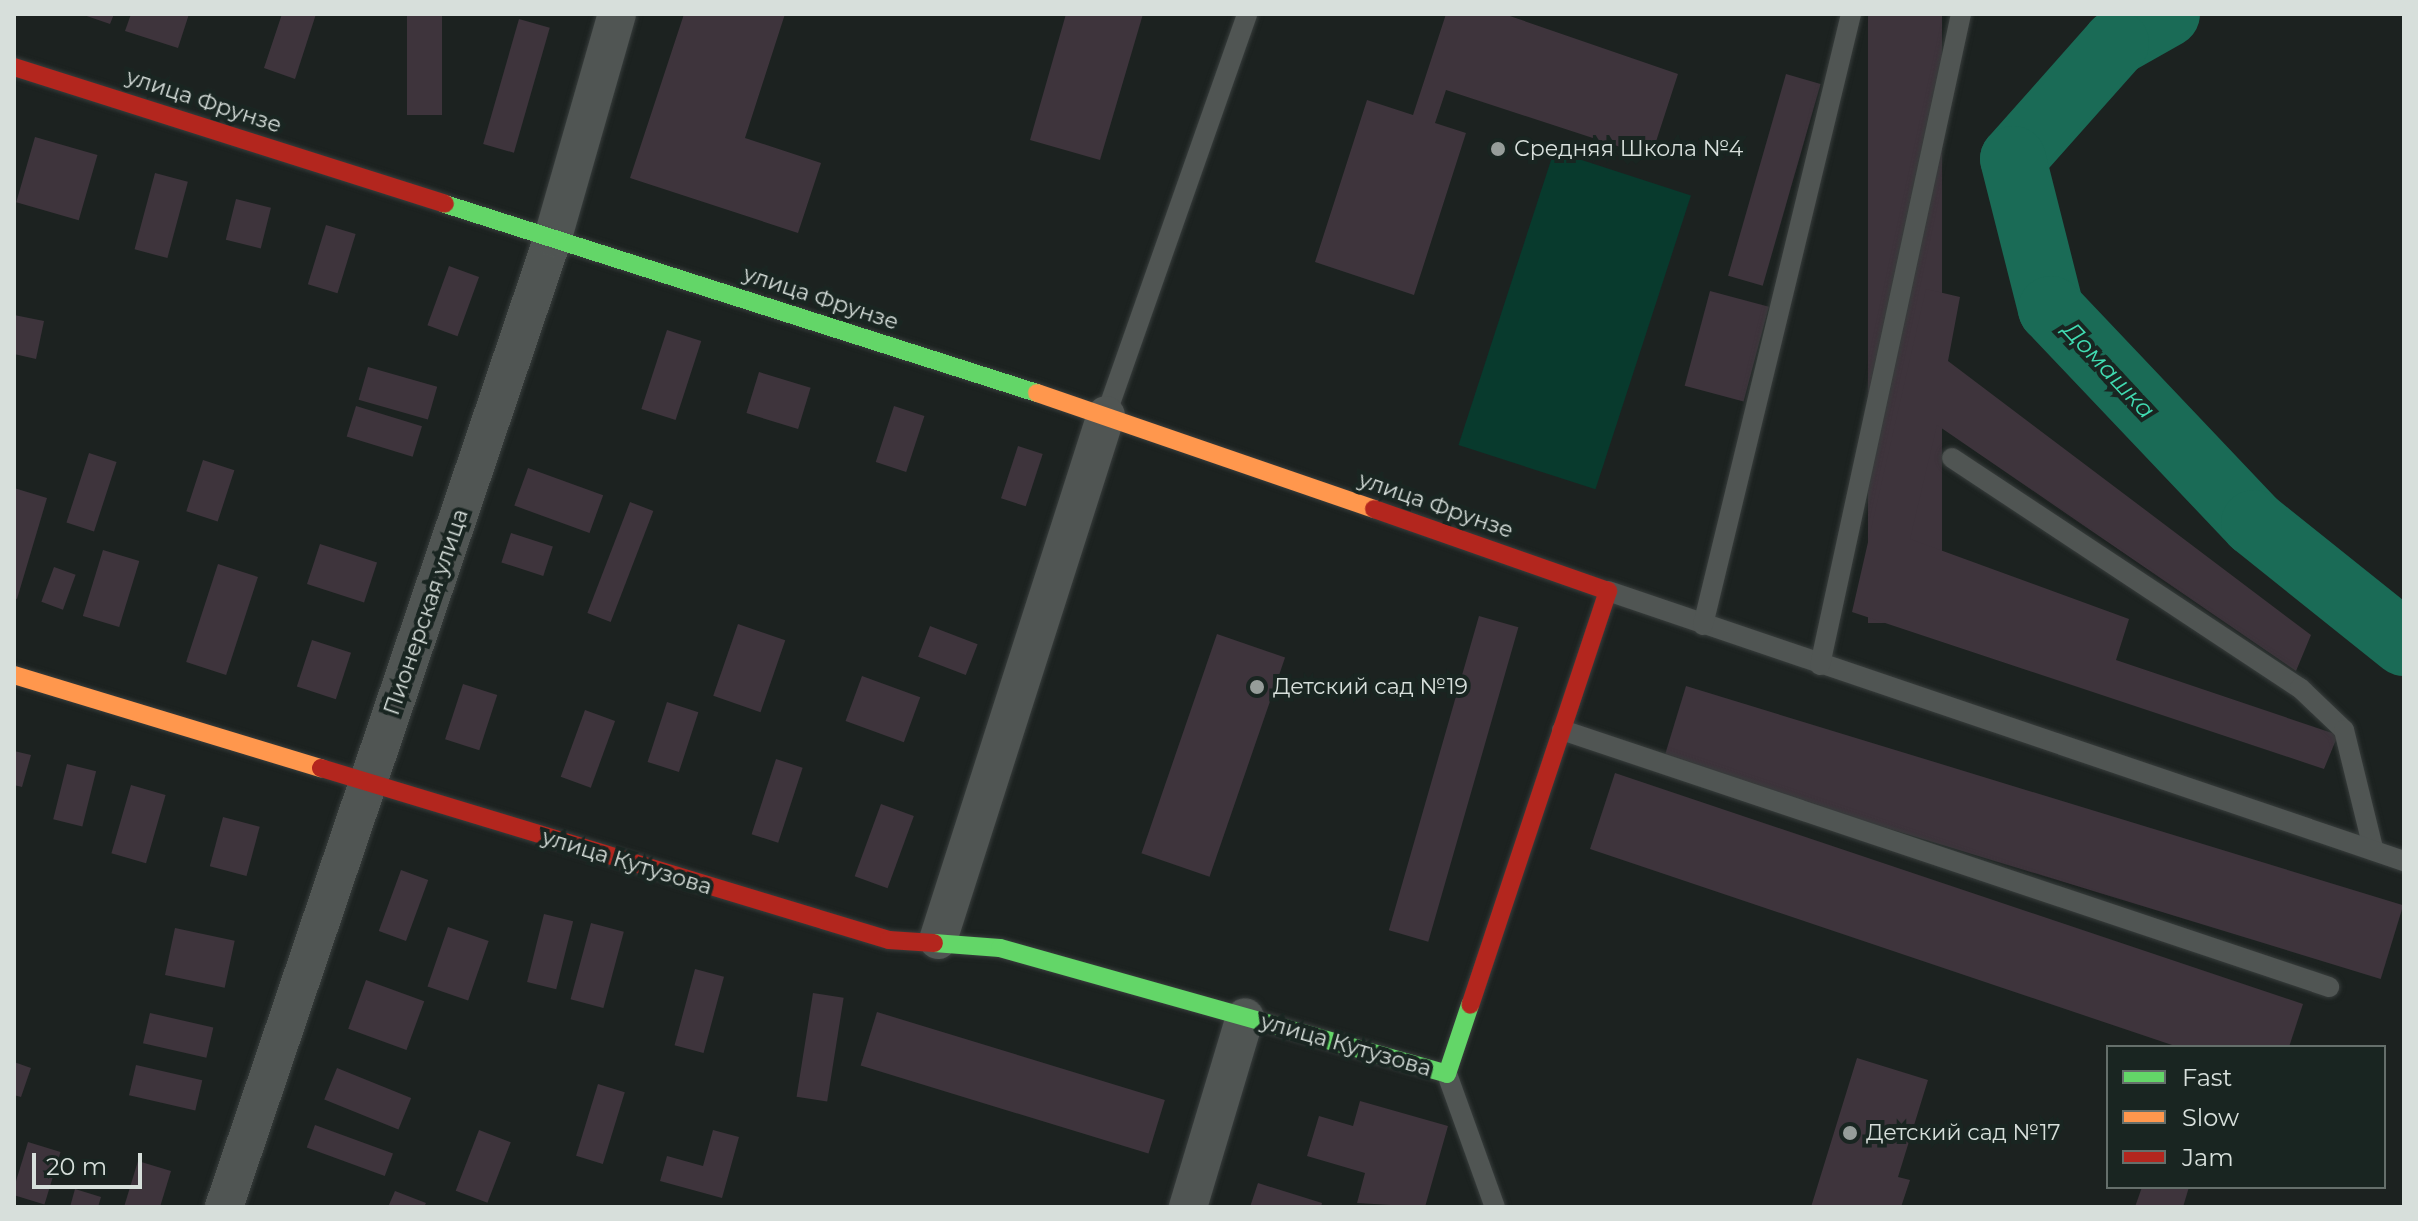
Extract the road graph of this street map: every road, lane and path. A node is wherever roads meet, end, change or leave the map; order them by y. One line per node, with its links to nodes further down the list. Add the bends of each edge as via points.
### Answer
1 (617, 14): 6 (street, Пионерская улица)
2 (1247, 14): 7 (lane)
3 (1851, 14): 10 (lane)
4 (1961, 14): 11 (lane)
5 (14, 67): 6 (street, улица Фрунзе)
6 (553, 237): 7 (street, улица Фрунзе); 14 (street, Пионерская улица)
7 (1106, 415): 9 (street, улица Фрунзе); 17 (street)
8 (1952, 458): 15 (lane, via 2300,688 2344,730)
9 (1608, 591): 10 (lane); 13 (street)
10 (1703, 625): 11 (lane)
11 (1820, 665): 15 (lane)
12 (14, 675): 14 (street, улица Кутузова)
13 (1562, 730): 18 (lane); 20 (street)
14 (367, 784): 17 (street, улица Кутузова, via 889,940); 21 (street, Пионерская улица)
15 (2373, 848): 16 (lane)
16 (2404, 861)
17 (938, 940): 19 (street, улица Кутузова, via 1000,948)
18 (2329, 987)
19 (1245, 1017): 20 (street, улица Кутузова); 22 (street, улица Кутузова)
20 (1447, 1074): 23 (lane)
21 (224, 1207)
22 (1188, 1207)
23 (1495, 1207)

